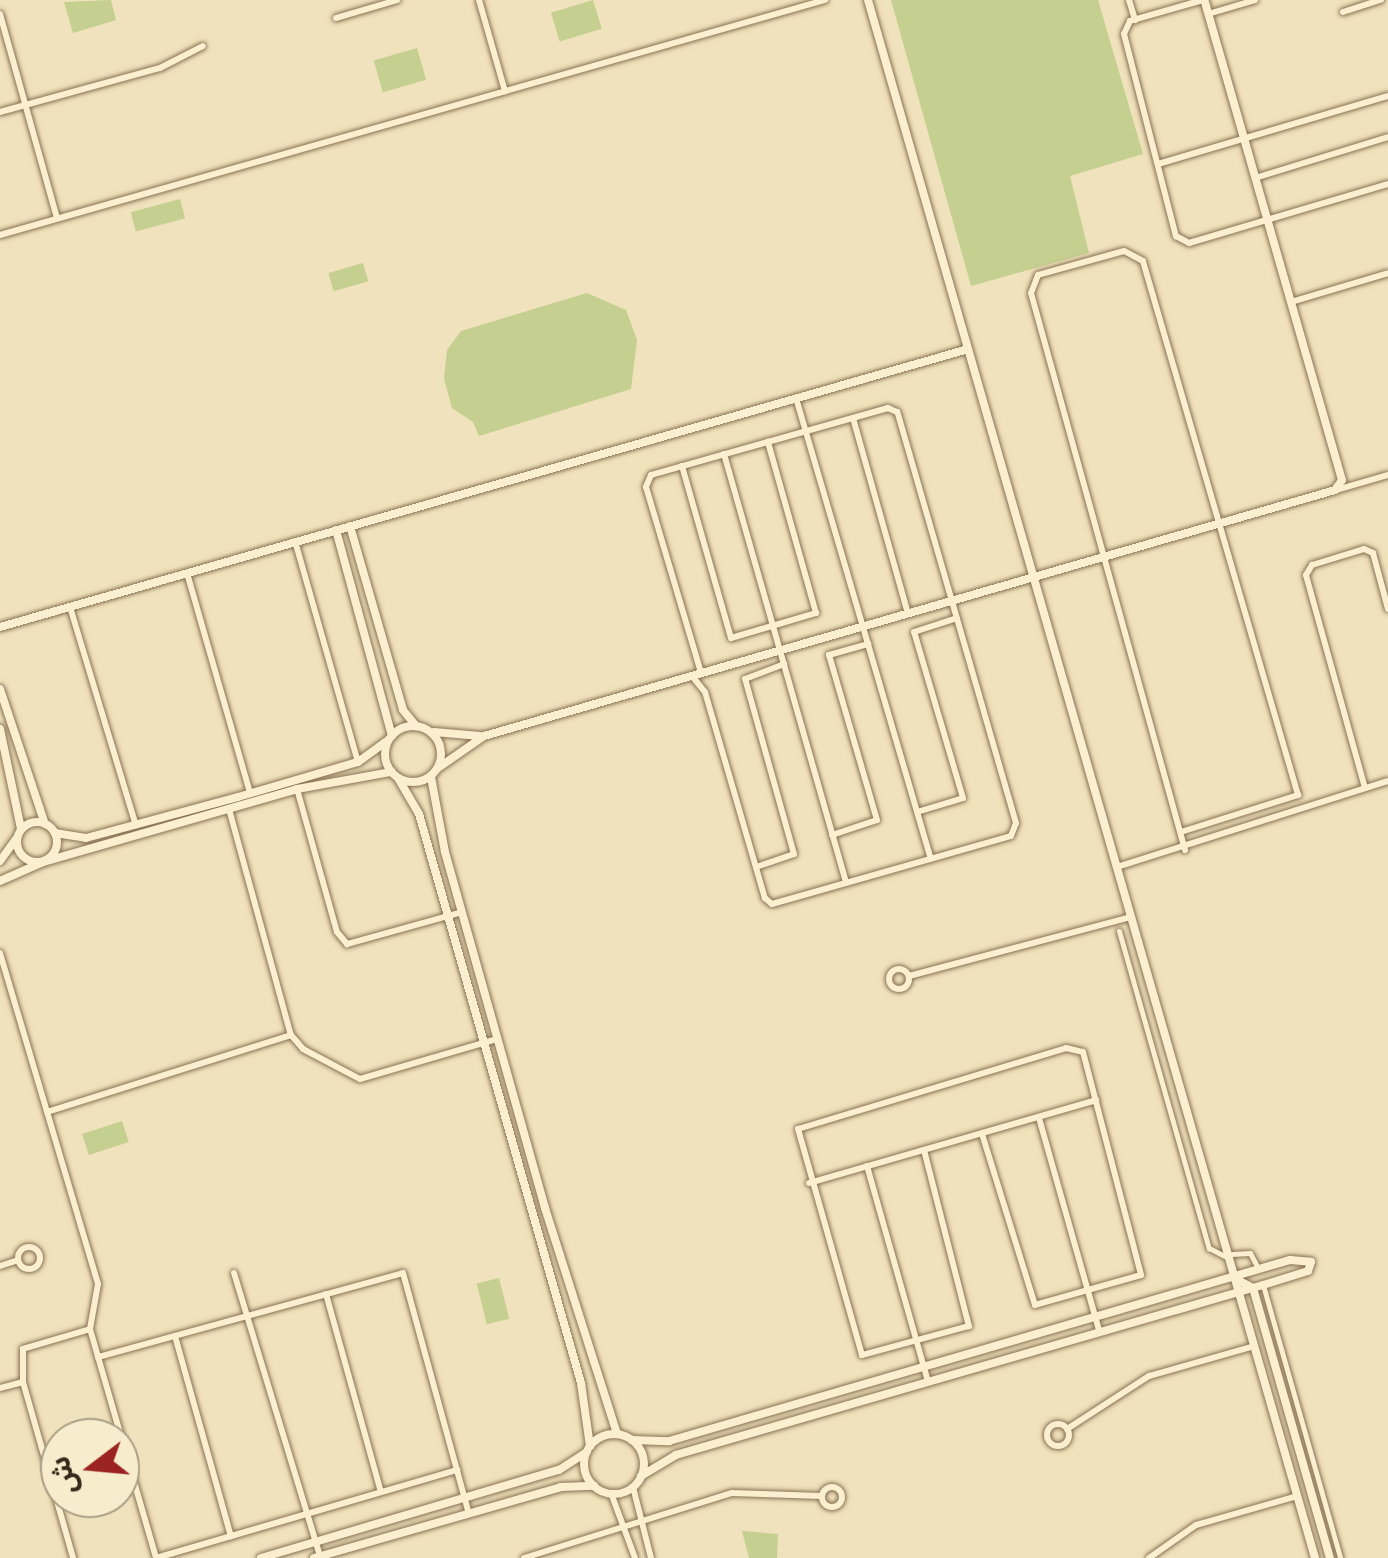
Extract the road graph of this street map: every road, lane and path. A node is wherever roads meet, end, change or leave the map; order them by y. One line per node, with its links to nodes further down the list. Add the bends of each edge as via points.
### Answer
1 (397, 0): 12 (street)
2 (479, 0): 15 (street)
3 (825, 0): 15 (street)
4 (868, 0): 29 (street)
5 (1129, 0): 13 (street)
6 (1204, 0): 11 (street); 13 (street)
7 (1255, 0): 11 (street)
8 (1381, 0): 9 (street)
9 (1343, 12)
10 (0, 14): 17 (street)
11 (1208, 14): 20 (street)
12 (336, 18)
13 (1135, 20): 21 (street, via 1124,34)
14 (202, 46): 17 (street, via 160,68)
15 (506, 91): 24 (street)
16 (1388, 96): 20 (street)
17 (26, 104): 18 (street); 24 (street)
18 (0, 112)
19 (1388, 137): 22 (street)
20 (1244, 138): 21 (street); 22 (street)
21 (1158, 164): 25 (street, via 1176,236 1189,242)
22 (1255, 178): 25 (street)
23 (1388, 184): 25 (street)
24 (57, 218): 26 (street)
25 (1267, 220): 28 (street)
26 (0, 234)
27 (1388, 274): 28 (street)
28 (1291, 302): 37 (street, via 1342,480)
29 (968, 348): 30 (street); 44 (street)
30 (796, 398): 32 (street); 39 (street)
31 (853, 418): 32 (street); 45 (street, via 897,412); 48 (street)
32 (806, 431): 33 (street); 50 (street)
33 (768, 442): 34 (street); 52 (street, via 816,613)
34 (724, 454): 35 (street); 52 (street)
35 (682, 466): 52 (street, via 731,638); 56 (street, via 651,475 646,486)
36 (1388, 474): 37 (street)
37 (1335, 490): 38 (street)
38 (1219, 523): 42 (street); 42 (street, via 1143,261 1124,251 1038,275 1031,293); 72 (street)
39 (350, 526): 40 (street); 59 (street, via 402,710)
40 (336, 530): 41 (street); 63 (street)
41 (295, 541): 43 (street); 64 (street)
42 (1105, 555): 44 (street); 78 (street)
43 (186, 573): 46 (street); 71 (street)
44 (1034, 576): 45 (street); 86 (street)
45 (951, 598): 48 (street); 49 (street)
46 (70, 607): 51 (street); 77 (street)
47 (1388, 609): 69 (street, via 1373,553 1364,549 1312,565 1306,574)
48 (907, 610): 50 (street)
49 (957, 618): 75 (street, via 914,632 963,798); 83 (street, via 1016,823 1011,836)
50 (862, 625): 53 (street); 54 (street)
51 (0, 626)
52 (773, 626): 54 (street)
53 (868, 644): 75 (street); 81 (street, via 829,655 877,820)
54 (779, 649): 55 (street); 56 (street)
55 (784, 664): 81 (street); 87 (street, via 745,679 794,854)
56 (700, 673): 58 (street); 58 (street); 62 (street)
57 (0, 690): 76 (street)
58 (706, 692): 87 (street)
59 (416, 726): 61 (street); 63 (street)
60 (0, 730): 79 (street)
61 (429, 730): 62 (street); 65 (street, via 442,752)
62 (484, 736): 65 (street)
63 (390, 738): 64 (street); 66 (street)
64 (358, 762): 71 (street)
65 (438, 768): 67 (street)
66 (395, 775): 67 (street, via 414,783); 70 (street); 91 (street, via 419,814)
67 (431, 777): 90 (street)
68 (1388, 781): 69 (street)
69 (1366, 788): 73 (street)
70 (297, 789): 74 (street); 91 (street, via 342,940 355,945)
71 (250, 793): 77 (street)
72 (1298, 796): 73 (street); 78 (street)
73 (1310, 804): 82 (street, via 1204,834)
74 (229, 809): 85 (street); 96 (street)
75 (917, 812): 83 (street)
76 (45, 824): 79 (street); 80 (street)
77 (136, 825): 80 (street, via 75,839)
78 (1184, 831): 82 (street)
79 (20, 832): 84 (street); 85 (street, via 20,854)
80 (55, 833): 85 (street, via 56,850)
81 (832, 836): 89 (street)
82 (1184, 850): 86 (street)
83 (930, 859): 89 (street)
84 (0, 862)
85 (43, 862): 88 (street)
86 (1117, 867): 92 (street)
87 (756, 868): 89 (street, via 772,904)
88 (0, 881)
89 (846, 883)
90 (462, 912): 91 (street); 97 (street)
91 (447, 917): 98 (street)
92 (1131, 917): 95 (street); 110 (street)
93 (1119, 931): 108 (street, via 1209,1248 1250,1253)
94 (0, 953): 100 (street)
95 (910, 976)
96 (292, 1035): 98 (street, via 360,1079); 100 (street)
97 (498, 1039): 98 (street); 128 (street)
98 (483, 1043): 130 (street, via 582,1383)
99 (1096, 1100): 101 (street); 105 (street, via 1076,1047 808,1122 797,1139); 114 (street, via 1142,1268 1134,1281)
100 (47, 1112): 117 (street, via 96,1268)
101 (1038, 1117): 102 (street); 114 (street)
102 (982, 1134): 103 (street); 114 (street, via 1028,1299 1045,1307)
103 (924, 1150): 104 (street); 120 (street, via 971,1314 962,1330)
104 (866, 1166): 105 (street); 120 (street)
105 (809, 1183): 120 (street, via 856,1349 872,1356)
106 (18, 1260): 107 (street)
107 (0, 1266)
108 (1259, 1271): 110 (street); 111 (street, via 1305,1256 1311,1262 1308,1270)
109 (234, 1272): 115 (street)
110 (1234, 1278): 111 (street); 112 (street); 116 (street)
111 (1258, 1287): 112 (street); 155 (street); 156 (street)
112 (1238, 1292): 118 (street); 121 (street)
113 (326, 1294): 115 (street); 131 (street, via 403,1273); 135 (street)
114 (1090, 1294): 116 (street)
115 (249, 1316): 119 (street); 140 (street)
116 (1096, 1320): 118 (street); 123 (street)
117 (90, 1329): 122 (street); 124 (street, via 23,1350)
118 (1100, 1333): 125 (street)
119 (175, 1336): 122 (street); 144 (street)
120 (917, 1343): 123 (street)
121 (1254, 1346): 127 (street, via 1149,1376); 138 (street)
122 (98, 1357): 148 (street)
123 (924, 1369): 125 (street); 129 (street, via 669,1441)
124 (23, 1382): 126 (street); 147 (street)
125 (928, 1382): 132 (street, via 676,1455)
126 (0, 1388)
127 (1067, 1430)
128 (618, 1434): 129 (street); 130 (street)
129 (632, 1440): 132 (street, via 643,1456)
130 (589, 1449): 133 (street, via 585,1470); 139 (street, via 559,1470)
131 (457, 1470): 135 (street); 139 (street)
132 (641, 1476): 134 (street)
133 (594, 1486): 136 (street); 141 (street, via 562,1487)
134 (633, 1487): 136 (street); 142 (street)
135 (382, 1492): 140 (street)
136 (611, 1493): 143 (street)
137 (822, 1496): 142 (street, via 732,1494)
138 (1297, 1496): 153 (street, via 1196,1526); 154 (street)
139 (465, 1500): 141 (street); 145 (street)
140 (307, 1514): 144 (street); 145 (street)
141 (468, 1514): 146 (street)
142 (640, 1520): 143 (street); 152 (street)
143 (625, 1525): 150 (street); 151 (street)
144 (231, 1536): 148 (street)
145 (316, 1542): 146 (street); 149 (street)
146 (317, 1557)
147 (73, 1558)
148 (156, 1558)
149 (261, 1558)
150 (524, 1558)
151 (634, 1558)
152 (651, 1558)
153 (1149, 1558)
154 (1315, 1558)
155 (1330, 1558)
156 (1340, 1558)

